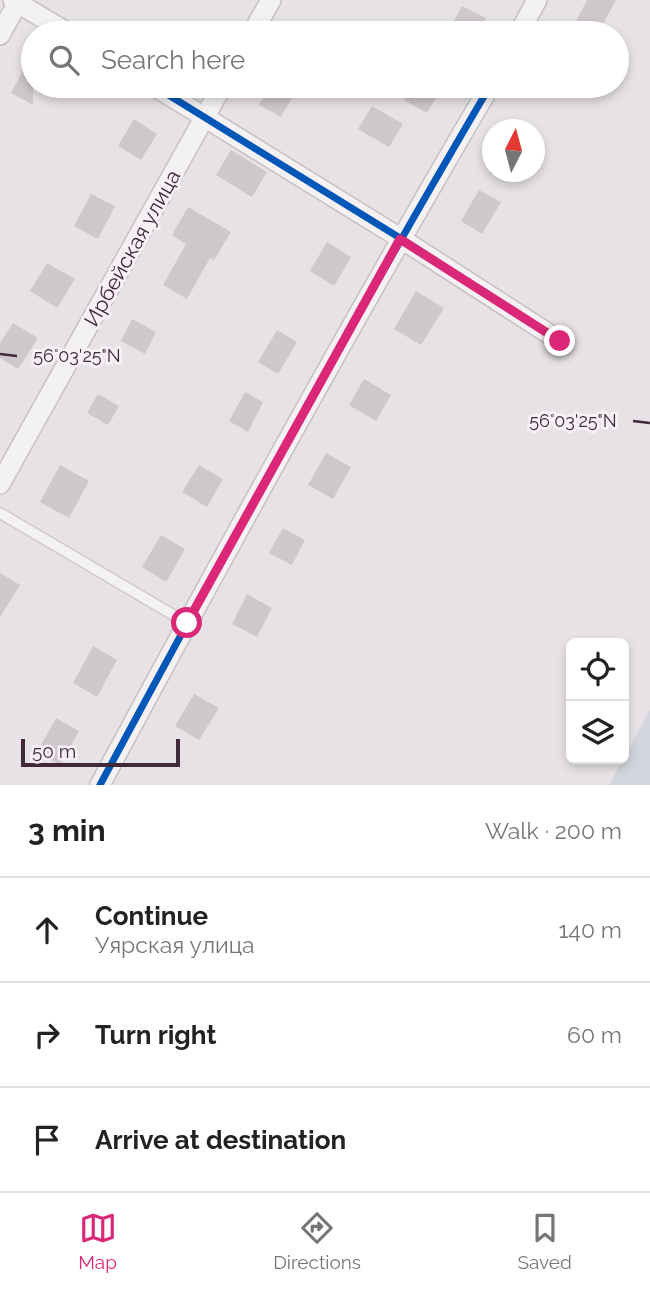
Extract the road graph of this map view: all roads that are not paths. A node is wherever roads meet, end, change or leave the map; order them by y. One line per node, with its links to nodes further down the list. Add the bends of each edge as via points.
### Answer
1 (271, 0): 5 (street)
2 (537, 0): 6 (street)
3 (17, 1): 4 (street); 7 (street)
4 (49, 21)
5 (259, 21)
6 (526, 21)
7 (0, 35)
8 (174, 98): 11 (street)
9 (215, 98): 11 (street, Ирбейская улица)
10 (482, 98): 12 (street)
11 (205, 117): 12 (street); 14 (street, Ирбейская улица)
12 (400, 239): 13 (street); 16 (street)
13 (560, 341)
14 (0, 484)
15 (0, 513): 16 (lane)
16 (187, 623): 17 (street)
17 (100, 785)

